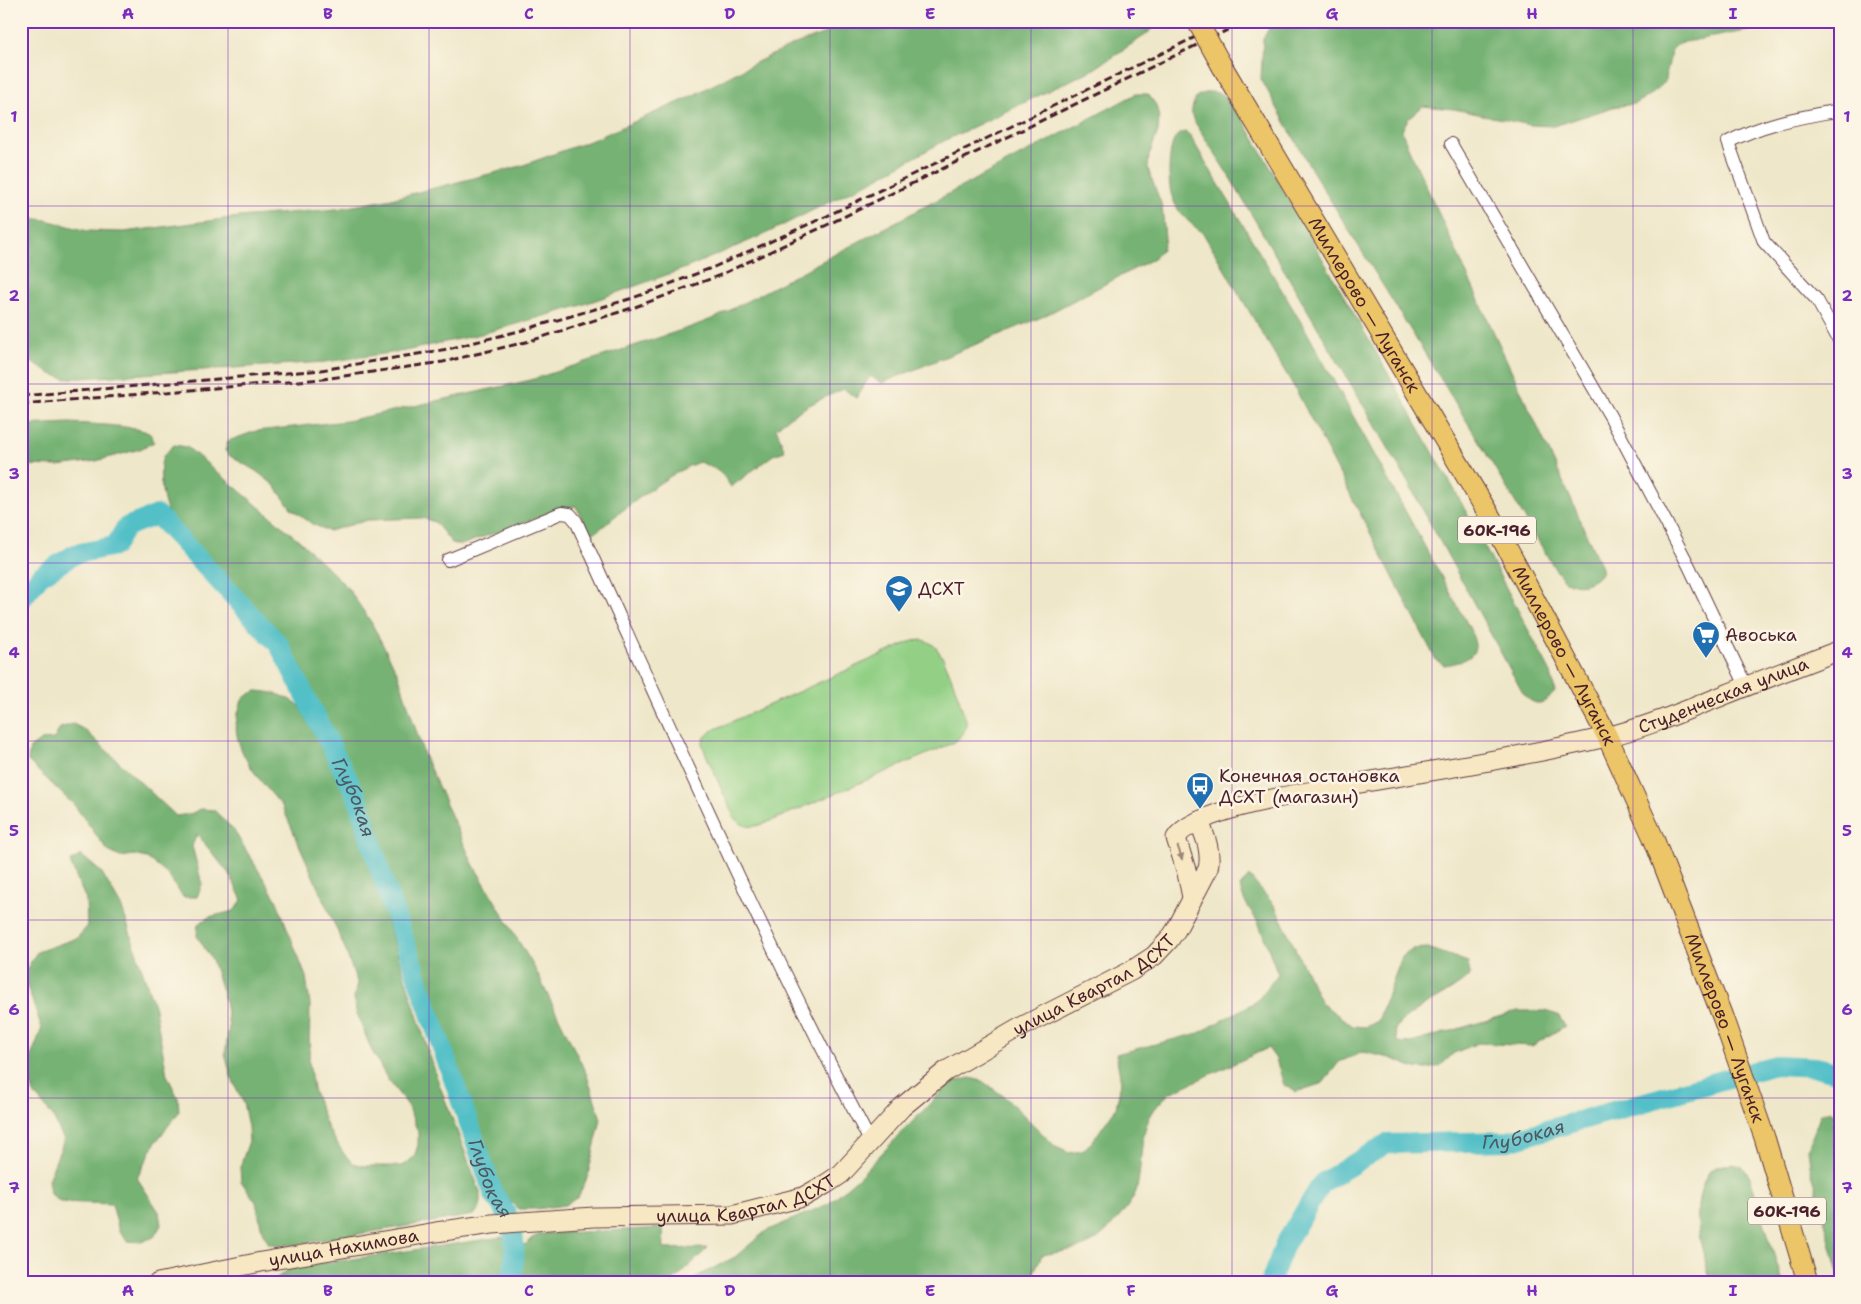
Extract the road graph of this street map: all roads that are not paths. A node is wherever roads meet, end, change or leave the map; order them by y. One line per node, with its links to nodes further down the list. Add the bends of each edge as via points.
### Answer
1 (1197, 21): 8 (main road, Миллерово — Луганск / 60К-196, bridge, via 1490,518)
2 (1840, 110): 4 (street, via 1777,122 1728,142 1764,242 1818,300)
3 (1452, 144): 7 (street, via 1610,416 1689,566)
4 (1840, 342)
5 (448, 560): 11 (street, via 561,514 570,514 576,521 728,853 824,1055)
6 (1840, 650): 7 (street, Студенческая улица)
7 (1746, 686): 8 (street, Студенческая улица, via 1660,720)
8 (1607, 736): 9 (street, via 1281,797); 14 (main road, Миллерово — Луганск / 60К-196, via 1652,837 1722,1018 1765,1139)
9 (1199, 821): 10 (street, улица Квартал ДСХТ, via 1210,860 1205,877); 10 (street, one-way to 10, via 1182,830 1176,838)
10 (1192, 898): 11 (street, улица Квартал ДСХТ, via 1169,940 1154,956 946,1071 902,1107)
11 (870, 1141): 12 (street, улица Квартал ДСХТ, via 841,1174 812,1193 744,1212)
12 (531, 1221): 13 (street, улица Нахимова, via 436,1232)
13 (158, 1283)
14 (1808, 1283)

